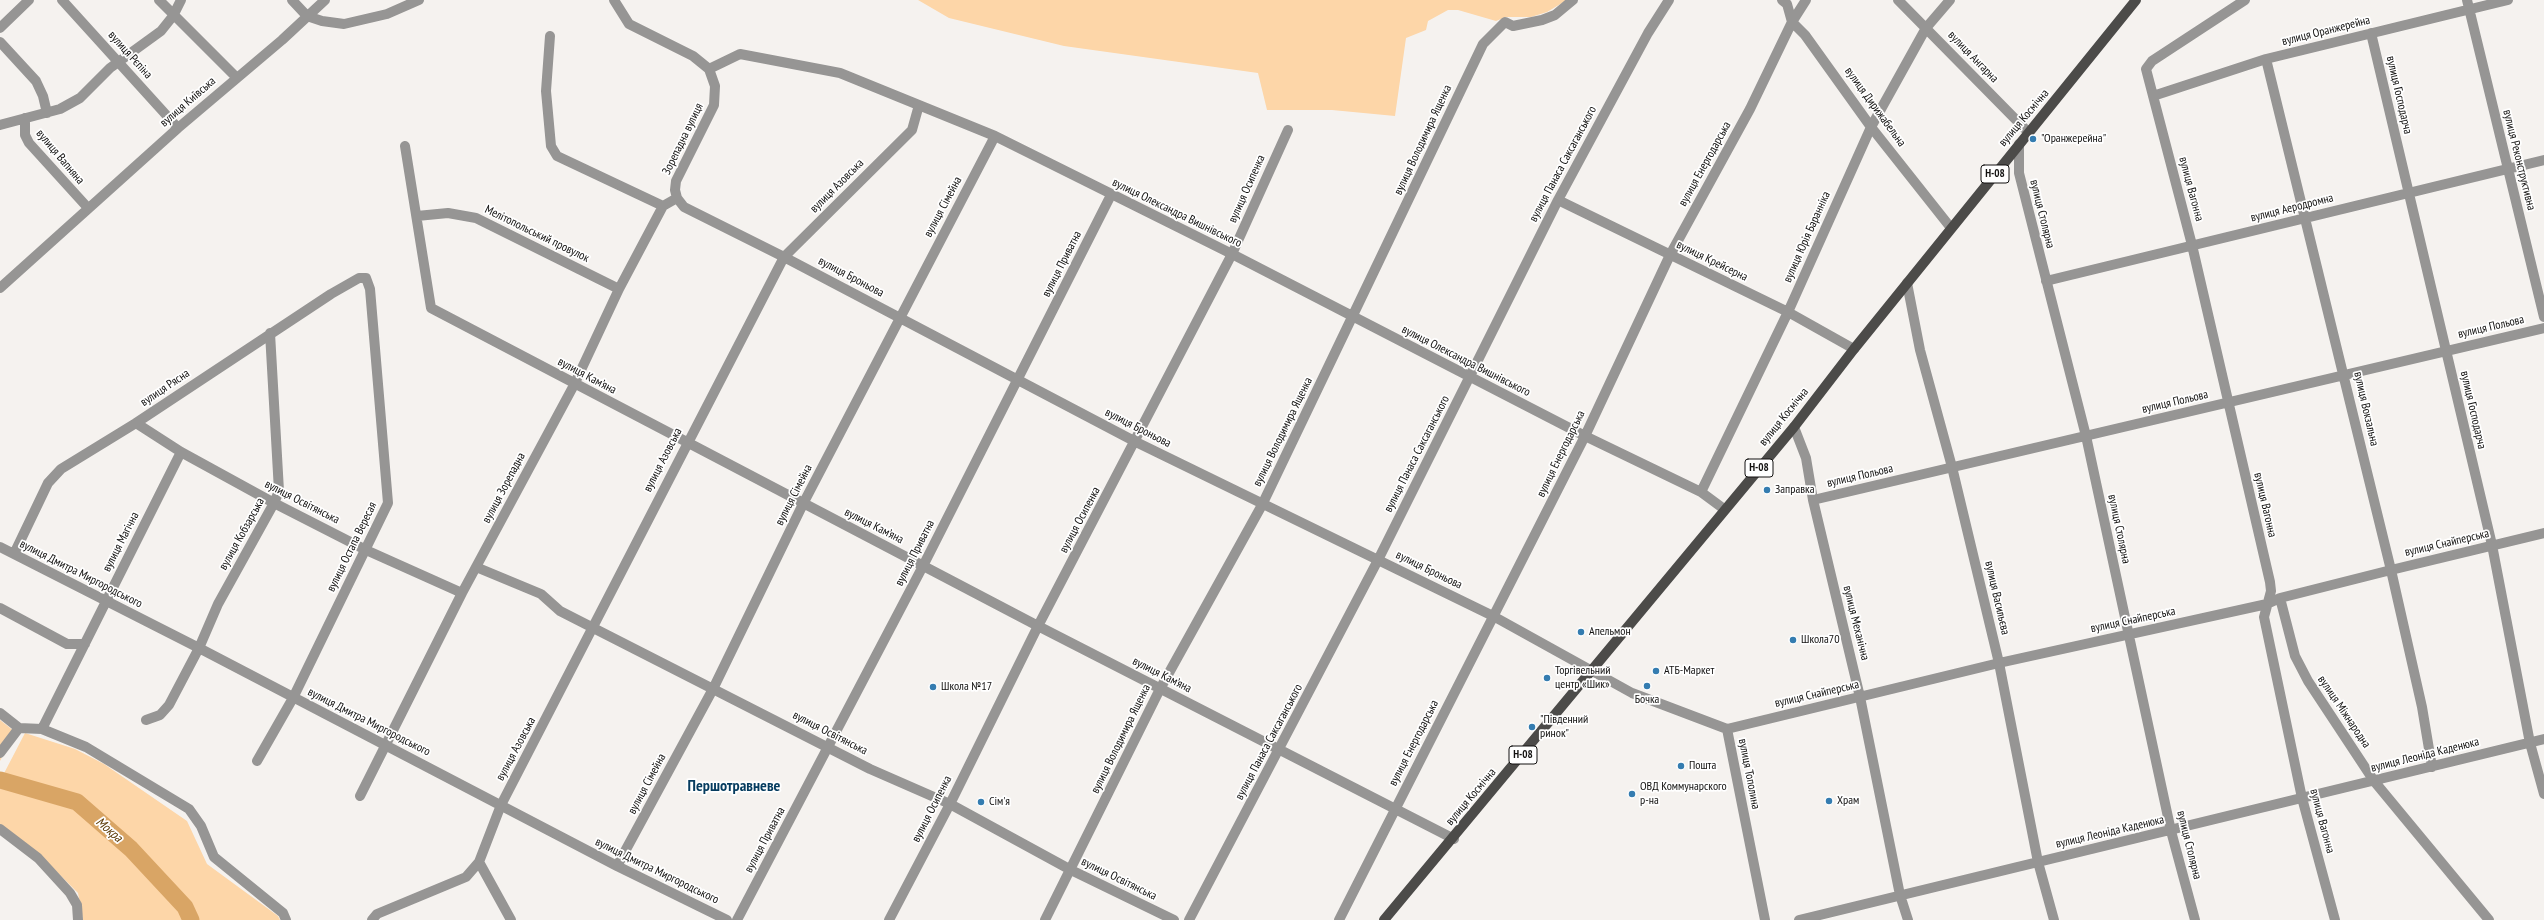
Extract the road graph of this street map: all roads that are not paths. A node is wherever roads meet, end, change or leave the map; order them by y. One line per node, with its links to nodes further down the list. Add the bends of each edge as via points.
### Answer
1 (29, 0): 22 (street)
2 (62, 0): 28 (street, вулиця Рєпіна)
3 (159, 0): 19 (street)
4 (181, 0): 19 (street)
5 (292, 0): 20 (street)
6 (326, 0): 20 (street, вулиця Київська)
7 (419, 0): 20 (street, via 387,14 344,24)
8 (614, 0): 29 (street, via 629,24 693,56)
9 (1573, 0): 66 (street, вулиця Володимира Ященка, via 1555,15 1542,20 1513,26 1505,22 1483,44)
10 (1669, 0): 48 (street, вулиця Панаса Саксаганського, via 1648,33)
11 (1782, 0): 21 (street, вулиця Дирижабельна, via 1787,4)
12 (1806, 0): 21 (street, вулиця Енергодарська)
13 (1898, 0): 23 (street, вулиця Ангарна)
14 (1950, 0): 23 (street, вулиця Юрія Баранніка)
15 (2136, 0): 39 (main road, вулиця Космічна / Н-08)
16 (2245, 0): 31 (street, вулиця Вагонна, via 2148,64 2146,69)
17 (2508, 0): 18 (street, вулиця Оранжерейна)
18 (2468, 5): 24 (street, вулиця Оранжерейна); 44 (street, вулиця Реконструктивна)
19 (173, 16): 28 (street, via 161,31); 30 (street)
20 (307, 16): 30 (street, вулиця Київська)
21 (1792, 22): 36 (street, вулиця Дирижабельна, via 1831,69); 56 (street, вулиця Енергодарська, via 1750,109)
22 (0, 28)
23 (1926, 28): 36 (street, вулиця Юрія Баранніка); 39 (street, вулиця Ангарна)
24 (2371, 34): 27 (street, вулиця Оранжерейна); 45 (street, вулиця Господарча)
25 (550, 36): 49 (street, via 546,91 551,146 557,156)
26 (0, 42): 33 (street, вулиця Вапняна, via 40,88)
27 (2266, 59): 31 (street, вулиця Оранжерейна); 52 (street, вулиця Вокзальна)
28 (120, 62): 33 (street, via 80,98); 37 (street, вулиця Рєпіна)
29 (709, 69): 32 (street, вулиця Олександра Вишнівського, via 740,54 840,73); 47 (street, Зорепадна вулиця, via 716,86 714,105 676,181)
30 (236, 77): 37 (street, вулиця Київська)
31 (2153, 96): 54 (street, вулиця Вагонна)
32 (919, 105): 40 (street, вулиця Олександра Вишнівського); 57 (street, вулиця Азовська, via 912,130)
33 (47, 114): 34 (street)
34 (26, 118): 35 (street); 50 (street, вулиця Вапняна, via 25,135 29,143)
35 (0, 125)
36 (1871, 127): 53 (street, вулиця Дирижабельна); 63 (street, вулиця Юрія Баранніка)
37 (178, 128): 50 (street, вулиця Київська)
38 (1288, 130): 55 (street, вулиця Осипенка)
39 (2029, 133): 41 (main road, вулиця Космічна / Н-08)
40 (995, 136): 46 (street, вулиця Олександра Вишнівського); 65 (street, вулиця Сімейна)
41 (2019, 144): 53 (main road, вулиця Космічна / Н-08); 59 (street, вулиця Столярна, via 2018,174)
42 (405, 146): 51 (street, вулиця Кам’яна)
43 (2544, 160): 44 (street, вулиця Аеродромна)
44 (2508, 169): 45 (street, вулиця Аеродромна); 64 (street, вулиця Реконструктивна)
45 (2408, 193): 52 (street, вулиця Аеродромна); 70 (street, вулиця Господарча)
46 (1111, 195): 55 (street, вулиця Олександра Вишнівського); 73 (street, вулиця Приватна)
47 (677, 198): 49 (street); 57 (street, вулиця Броньова, via 684,207)
48 (1558, 200): 56 (street, вулиця Крейсерна); 72 (street, вулиця Панаса Саксаганського)
49 (663, 206): 62 (street, вулиця Зорепадна)
50 (88, 208): 61 (street, вулиця Київська)
51 (417, 216): 62 (street, Мелітопольський провулок, via 448,213 476,218); 74 (street, вулиця Кам’яна, via 431,308)
52 (2306, 218): 54 (street, вулиця Аеродромна); 71 (street, вулиця Вокзальна)
53 (1951, 228): 60 (main road, вулиця Космічна / Н-08)
54 (2192, 245): 59 (street, вулиця Аеродромна); 75 (street, вулиця Вагонна)
55 (1232, 254): 66 (street, вулиця Олександра Вишнівського); 81 (street, вулиця Осипенка)
56 (1670, 255): 63 (street, вулиця Крейсерна); 78 (street, вулиця Енергодарська)
57 (784, 257): 65 (street, вулиця Броньова); 80 (street, вулиця Азовська)
58 (366, 278): 68 (street, вулиця Рясна, via 358,278); 93 (street, вулиця Остапа Вересая, via 370,289 388,503)
59 (2046, 281): 79 (street, вулиця Столярна)
60 (1907, 283): 69 (main road, вулиця Космічна / Н-08); 83 (street, вулиця Васильєва, via 1920,350)
61 (0, 288)
62 (619, 289): 74 (street, вулиця Зорепадна)
63 (1788, 312): 69 (street, вулиця Крейсерна); 84 (street, вулиця Юрія Баранніка)
64 (2544, 317)
65 (900, 318): 73 (street, вулиця Броньова); 87 (street, вулиця Сімейна)
66 (1352, 318): 72 (street, вулиця Олександра Вишнівського); 88 (street, вулиця Володимира Ященка)
67 (2544, 328): 70 (street, вулиця Польова)
68 (270, 333): 76 (street, вулиця Рясна); 86 (street, вулиця Кобзарська, via 279,482)
69 (1854, 349): 77 (main road, вулиця Космічна / Н-08)
70 (2446, 351): 71 (street, вулиця Польова); 91 (street, вулиця Господарча)
71 (2344, 375): 75 (street, вулиця Польова); 98 (street, вулиця Вокзальна)
72 (1471, 377): 78 (street, вулиця Олександра Вишнівського); 95 (street, вулиця Панаса Саксаганського)
73 (1017, 381): 81 (street, вулиця Броньова); 96 (street, вулиця Приватна)
74 (574, 384): 80 (street, вулиця Кам’яна); 97 (street, вулиця Зорепадна)
75 (2228, 402): 79 (street, вулиця Польова); 102 (street, вулиця Вагонна, via 2270,582 2271,591)
76 (136, 423): 82 (street, вулиця Освітянська); 94 (street, вулиця Рясна, via 61,469 53,479)
77 (1794, 427): 85 (street, вулиця Механічна, via 1806,458); 89 (main road, вулиця Космічна / Н-08)
78 (1585, 436): 84 (street, вулиця Олександра Вишнівського); 104 (street, вулиця Енергодарська)
79 (2086, 436): 83 (street, вулиця Польова); 107 (street, вулиця Столярна)
80 (686, 442): 87 (street, вулиця Кам’яна); 106 (street, вулиця Азовська)
81 (1136, 442): 88 (street, вулиця Броньова); 105 (street, вулиця Осипенка)
82 (181, 452): 86 (street, вулиця Освітянська); 101 (street, вулиця Магічна)
83 (1952, 468): 85 (street, вулиця Польова); 110 (street, вулиця Васильєва)
84 (1701, 492): 89 (street, вулиця Олександра Вишнівського)
85 (1813, 500): 114 (street, вулиця Механічна)
86 (274, 503): 93 (street, вулиця Освітянська); 109 (street, вулиця Кобзарська, via 218,604)
87 (803, 504): 96 (street, вулиця Кам’яна); 112 (street, вулиця Сімейна)
88 (1262, 505): 95 (street, вулиця Броньова); 113 (street, вулиця Володимира Ященка)
89 (1724, 509): 111 (main road, вулиця Космічна / Н-08)
90 (2544, 533): 91 (street, вулиця Снайперська)
91 (2492, 545): 98 (street, вулиця Снайперська); 122 (street, вулиця Господарча)
92 (0, 547): 94 (street, вулиця Дмитра Миргородського)
93 (366, 550): 99 (street, вулиця Освітянська); 115 (street, вулиця Остапа Вересая)
94 (14, 554): 101 (street, вулиця Дмитра Миргородського)
95 (1378, 560): 104 (street, вулиця Броньова); 125 (street, вулиця Панаса Саксаганського)
96 (923, 566): 105 (street, вулиця Кам’яна); 124 (street, вулиця Приватна)
97 (476, 567): 99 (street, вулиця Зорепадна); 106 (street, вулиця Освітянська, via 540,594 560,611)
98 (2391, 570): 100 (street, вулиця Снайперська); 128 (street, вулиця Вокзальна, via 2422,707)
99 (462, 593): 123 (street, вулиця Зорепадна)
100 (2280, 598): 102 (street, вулиця Снайперська); 129 (street, вулиця Міжнародна, via 2302,671)
101 (106, 601): 108 (street, вулиця Магічна); 109 (street, вулиця Дмитра Миргородського)
102 (2267, 604): 107 (street, вулиця Снайперська); 132 (street, вулиця Вагонна, via 2264,617)
103 (0, 608): 108 (street, via 67,644)
104 (1493, 616): 111 (street, вулиця Броньова); 135 (street, вулиця Енергодарська)
105 (1038, 626): 113 (street, вулиця Кам’яна); 133 (street, вулиця Осипенка)
106 (594, 628): 112 (street, вулиця Освітянська); 134 (street, вулиця Азовська)
107 (2129, 635): 110 (street, вулиця Снайперська); 137 (street, вулиця Столярна)
108 (85, 644): 119 (street, вулиця Магічна)
109 (199, 648): 115 (street, вулиця Дмитра Миргородського); 117 (street, вулиця Кобзарська, via 168,705 160,715)
110 (1999, 664): 114 (street, вулиця Снайперська); 140 (street, вулиця Васильєва)
111 (1593, 670): 120 (street, вулиця Тополина, via 1632,693); 138 (main road, вулиця Космічна / Н-08)
112 (713, 689): 124 (street, вулиця Освітянська); 141 (street, вулиця Сімейна)
113 (1160, 689): 125 (street, вулиця Кам’яна); 142 (street, вулиця Володимира Ященка)
114 (1860, 697): 120 (street, вулиця Снайперська); 143 (street, вулиця Механічна)
115 (293, 698): 123 (street, вулиця Дмитра Миргородського); 127 (street, вулиця Остапа Вересая)
116 (0, 713): 118 (street)
117 (146, 720)
118 (20, 728): 119 (street); 126 (street)
119 (42, 729): 145 (street, via 86,747 188,809 201,826 214,857 283,913)
120 (1727, 729): 156 (street, вулиця Тополина)
121 (2544, 739): 122 (street, вулиця Леоніда Каденюка)
122 (2530, 743): 128 (street, вулиця Леоніда Каденюка); 130 (street, вулиця Господарча)
123 (386, 744): 131 (street, вулиця Зорепадна); 134 (street, вулиця Дмитра Миргородського)
124 (828, 746): 133 (street, вулиця Освітянська, via 870,769); 149 (street, вулиця Приватна)
125 (1281, 749): 135 (street, вулиця Кам’яна); 153 (street, вулиця Панаса Саксаганського)
126 (0, 753)
127 (257, 761)
128 (2432, 767): 129 (street, вулиця Леоніда Каденюка)
129 (2374, 781): 132 (street, вулиця Леоніда Каденюка); 162 (street, вулиця Міжнародна)
130 (2544, 794)
131 (360, 796)
132 (2302, 798): 137 (street, вулиця Леоніда Каденюка); 161 (street, вулиця Вагонна)
133 (950, 804): 142 (street, вулиця Освітянська); 150 (street, вулиця Осипенка)
134 (501, 805): 139 (street, вулиця Азовська); 141 (street, вулиця Дмитра Миргородського)
135 (1396, 808): 138 (street, вулиця Кам’яна); 154 (street, вулиця Енергодарська)
136 (0, 829): 144 (street, via 38,858 70,893 77,905)
137 (2171, 831): 140 (street, вулиця Леоніда Каденюка); 160 (street, вулиця Столярна)
138 (1454, 839): 155 (main road, вулиця Космічна / Н-08)
139 (479, 862): 146 (street, via 466,877 377,914); 147 (street)
140 (2038, 862): 143 (street, вулиця Леоніда Каденюка); 159 (street, вулиця Васильєва)
141 (617, 866): 148 (street, вулиця Дмитра Миргородського)
142 (1071, 870): 151 (street, вулиця Володимира Ященка); 152 (street, вулиця Освітянська)
143 (1900, 895): 157 (street, вулиця Леоніда Каденюка); 158 (street, вулиця Механічна)
144 (78, 920)
145 (286, 920)
146 (372, 920)
147 (511, 920)
148 (727, 920)
149 (737, 920)
150 (889, 920)
151 (1045, 920)
152 (1174, 920)
153 (1189, 920)
154 (1339, 920)
155 (1384, 920)
156 (1765, 920)
157 (1799, 920)
158 (1908, 920)
159 (2054, 920)
160 (2195, 920)
161 (2335, 920)
162 (2488, 920)

